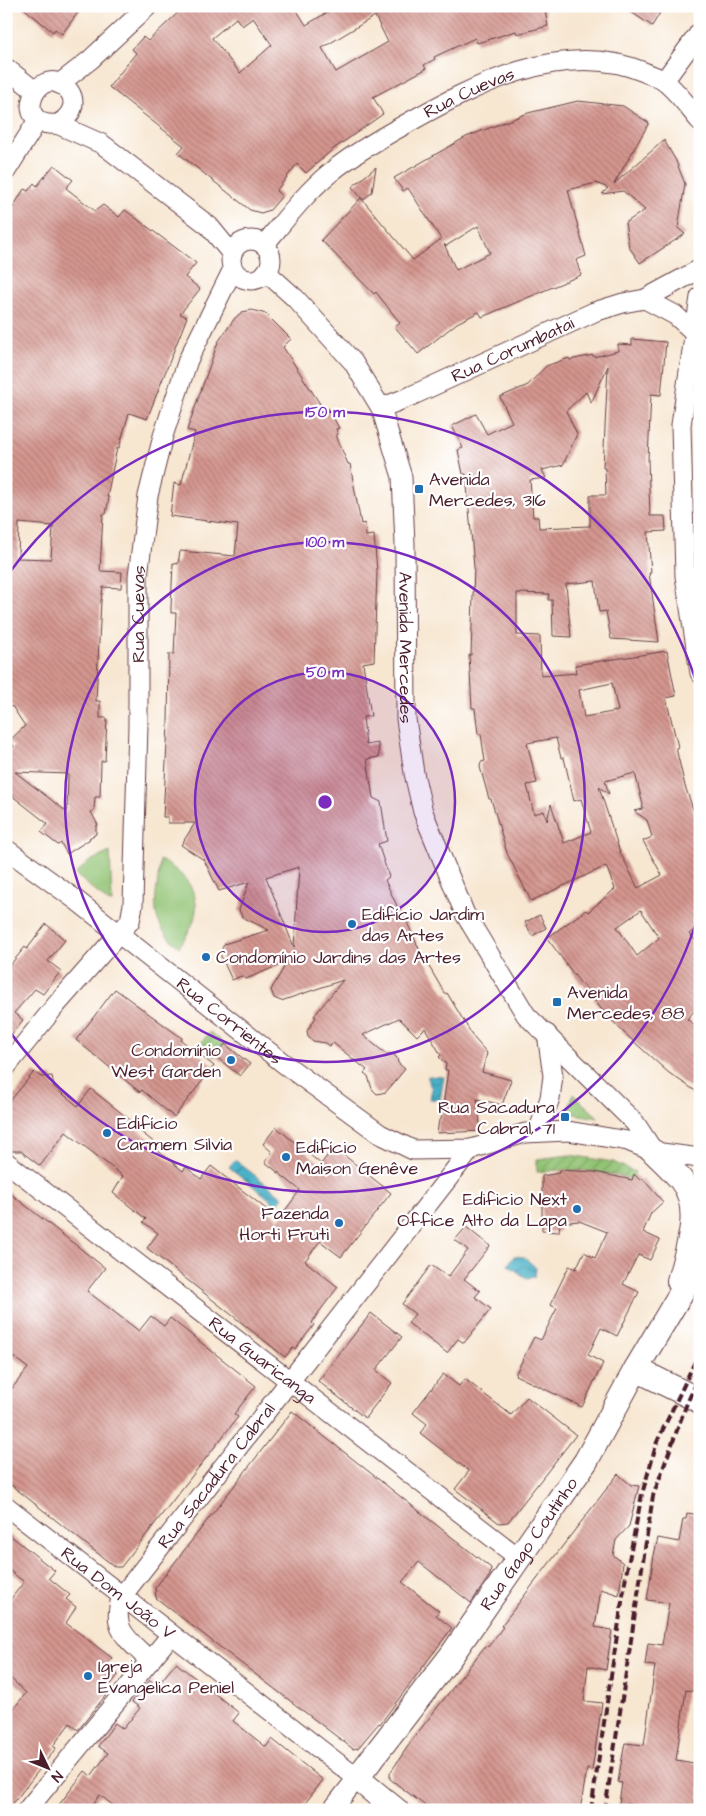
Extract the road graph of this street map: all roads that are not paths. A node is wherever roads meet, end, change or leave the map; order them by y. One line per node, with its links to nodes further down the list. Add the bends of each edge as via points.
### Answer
1 (148, 6): 3 (street)
2 (700, 32): 5 (street)
3 (90, 60): 6 (street); 8 (street)
4 (6, 68): 7 (street)
5 (664, 81): 10 (street, Rua Cuevas); 14 (street, Rua Cuevas, via 634,68 585,61 538,66 485,83 383,137 330,172)
6 (59, 84): 7 (street, via 46,84); 8 (street, via 65,87)
7 (35, 91): 9 (street, via 31,109)
8 (73, 102): 11 (street, via 68,117); 12 (street)
9 (38, 120): 11 (street); 13 (street)
10 (700, 121)
11 (57, 124): 12 (street)
12 (102, 144): 15 (street, via 209,226)
13 (6, 171)
14 (264, 244): 15 (street, via 249,240); 17 (street, via 270,258)
15 (238, 261): 17 (street, via 252,279); 24 (street, Rua Cuevas, via 214,303 178,388 148,496 138,576 133,906 130,921)
16 (700, 269): 19 (street, Rua Corumbatai)
17 (266, 272): 21 (street, Avenida Mercedes, via 295,298 353,362)
18 (700, 297): 20 (street)
19 (645, 299): 20 (street, via 675,315); 21 (street, Rua Corumbatai, via 585,316)
20 (693, 330): 22 (street, via 681,425 685,576)
21 (381, 408): 25 (street, Avenida Mercedes, via 402,477 406,719 423,812 465,914 526,1015)
22 (700, 672)
23 (6, 849): 24 (street, Rua Corrientes)
24 (118, 934): 26 (street, Rua Cuevas); 28 (street, Rua Corrientes, via 380,1134 412,1150)
25 (547, 1034): 27 (street, via 553,1076 550,1098); 29 (street, Avenida Mercedes, via 635,1123)
26 (6, 1068)
27 (538, 1132): 28 (street); 29 (street, via 595,1134 628,1141)
28 (472, 1149): 35 (street, Rua Sacadura Cabral)
29 (654, 1152): 30 (street); 33 (street, via 681,1181 693,1208 690,1238)
30 (700, 1158)
31 (6, 1162): 35 (street, Rua Guaricanga)
32 (700, 1261): 33 (street, Rua Gago Coutinho)
33 (670, 1312): 34 (street, Rua Gago Coutinho)
34 (636, 1369): 36 (street); 38 (street, Rua Gago Coutinho, via 586,1461)
35 (291, 1381): 38 (street, Rua Guaricanga); 39 (street, Rua Sacadura Cabral)
36 (700, 1401)
37 (6, 1506): 39 (street, Rua Dom João V)
38 (519, 1558): 42 (street, Rua Gago Coutinho, via 450,1656)
39 (122, 1596): 40 (street, Rua Dom João V); 41 (street, via 117,1622 122,1633)
40 (172, 1634): 41 (street); 42 (street, Rua Dom João V)
41 (150, 1661): 43 (street)
42 (356, 1778): 44 (street, Rua Gago Coutinho); 45 (street, Rua Dom João V)
43 (27, 1810)
44 (332, 1810)
45 (396, 1810)

